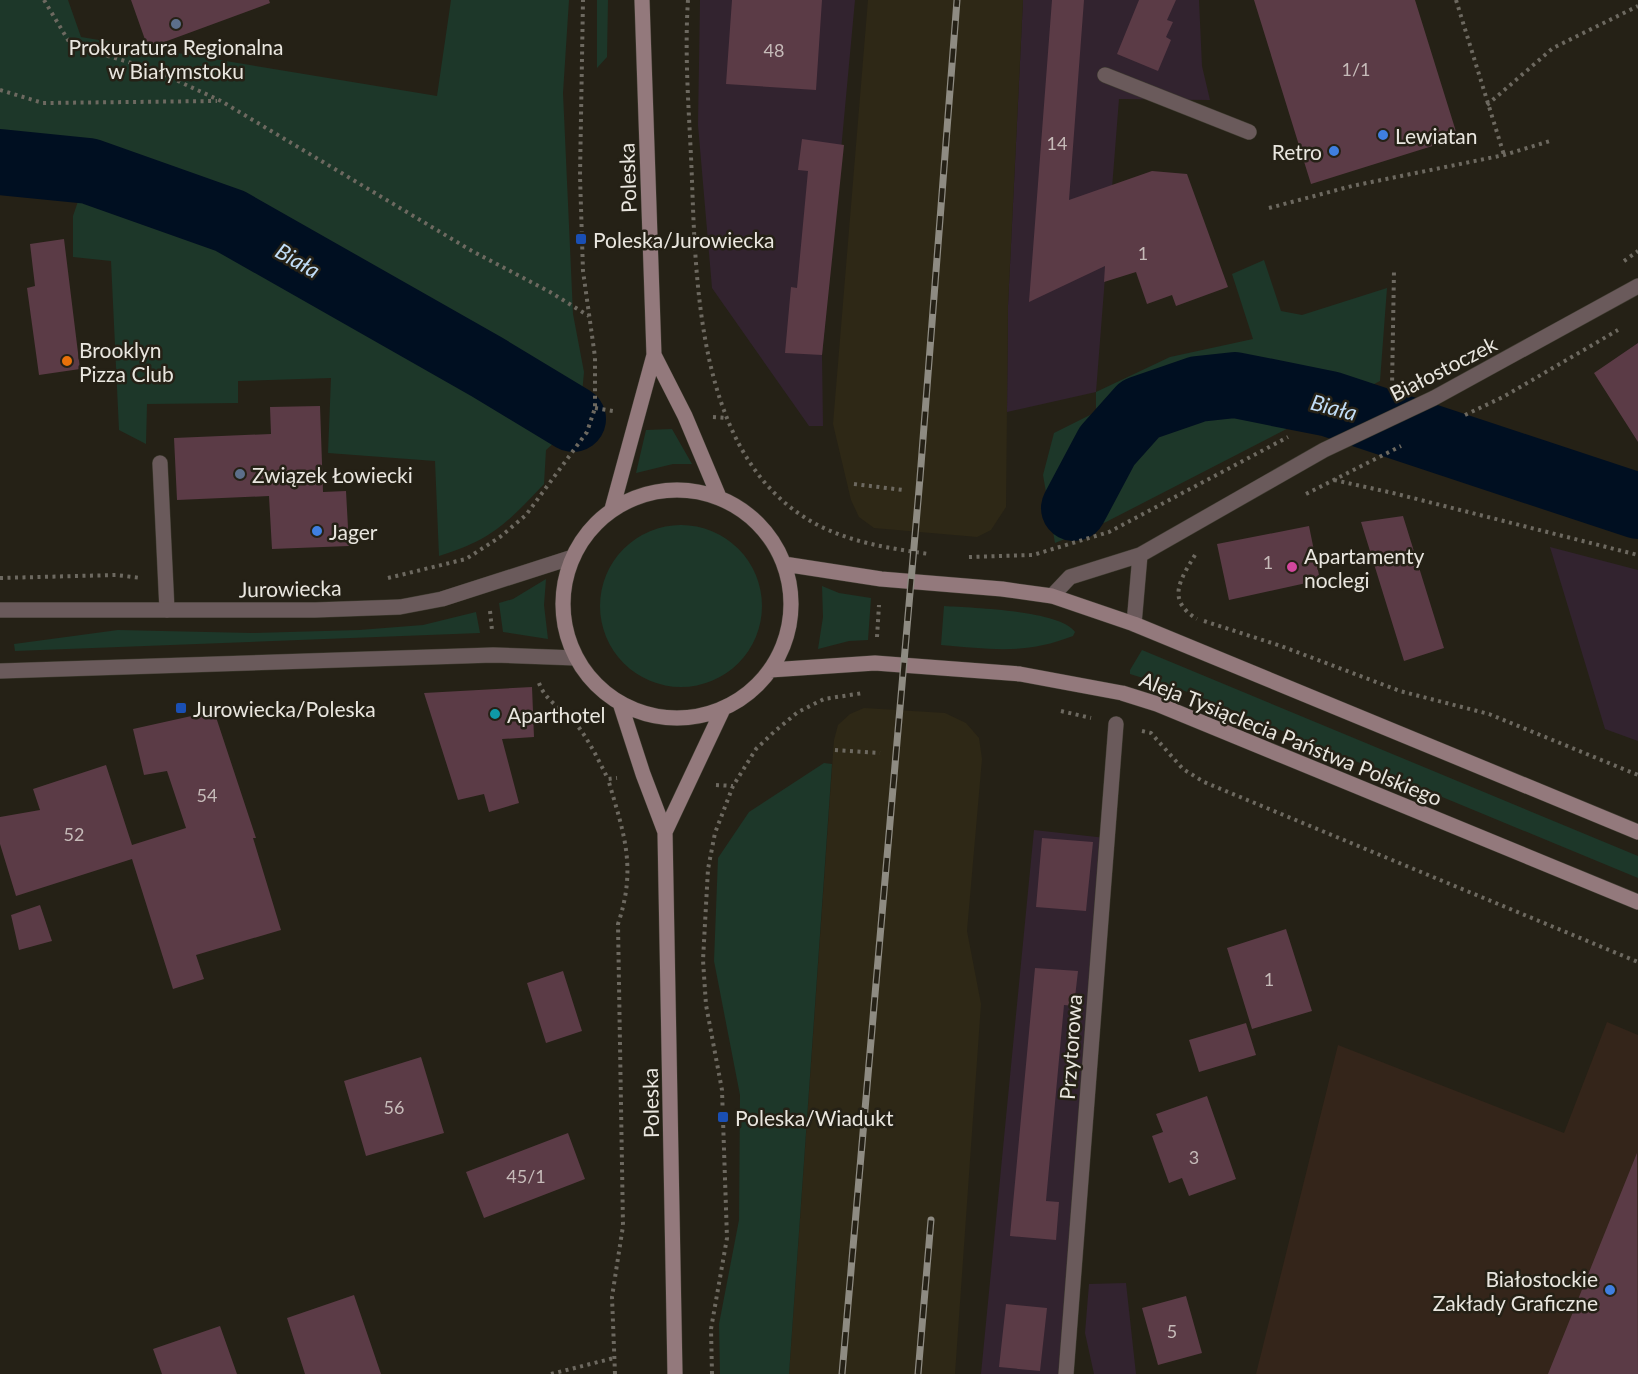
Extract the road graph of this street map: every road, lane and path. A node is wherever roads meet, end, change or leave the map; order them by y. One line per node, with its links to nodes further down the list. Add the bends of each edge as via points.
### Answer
1 (44, 0): 9 (path, via 71,45 152,69)
2 (583, 0): 17 (path, via 580,176 583,271)
3 (642, 0): 19 (main road, Poleska)
4 (688, 0): 29 (path, via 695,271 713,380 727,418 751,461 804,517 854,540)
5 (1456, 0): 10 (path)
6 (1638, 6): 10 (path, via 1553,48)
7 (1105, 75): 11 (street)
8 (0, 90): 9 (path, via 43,103)
9 (221, 101): 17 (path)
10 (1487, 105): 13 (path)
11 (1249, 132)
12 (1550, 141): 13 (path)
13 (1504, 155): 14 (path, via 1352,186)
14 (1269, 208)
15 (1394, 270): 20 (path)
16 (1638, 286): 31 (street, Białostoczek, via 1434,398 1324,450)
17 (590, 317): 37 (path, via 596,357 595,408 587,432 545,492 526,515 466,559)
18 (1622, 328): 21 (path)
19 (654, 355): 27 (main road, Poleska); 28 (main road, Poleska)
20 (1392, 389)
21 (1479, 408)
22 (1284, 439): 34 (path, via 1110,532 1033,555)
23 (160, 463): 38 (street)
24 (1334, 480): 32 (path)
25 (854, 484): 26 (path)
26 (903, 490)
27 (719, 497): 28 (main road, via 683,490 646,494); 35 (main road, via 747,513 769,536)
28 (612, 509): 33 (main road, via 589,530)
29 (896, 550)
30 (1198, 551): 57 (path, via 1182,576 1177,594 1183,609 1196,619 1400,691 1489,714)
31 (1140, 555): 40 (street, Białostoczek, via 1070,577); 43 (street)
32 (1638, 555)
33 (573, 557): 39 (street, Jurowiecka); 45 (main road, via 564,590 564,625)
34 (967, 557)
35 (784, 564): 40 (main road, via 881,579); 47 (main road, via 791,601 788,628)
36 (0, 578): 38 (path, via 116,575)
37 (385, 578)
38 (167, 580): 42 (street)
39 (477, 586): 42 (street, Jurowiecka, via 442,599 400,607); 44 (path, via 490,609)
40 (1052, 596): 43 (main road)
41 (0, 610): 42 (street, Jurowiecka)
42 (167, 610)
43 (1134, 624): 62 (main road)
44 (493, 655): 45 (street); 46 (street)
45 (576, 658): 50 (main road, via 595,684)
46 (0, 670)
47 (770, 670): 51 (main road, via 749,693); 63 (main road, Aleja Tysiąclecia Państwa Polskiego, via 875,663 1020,674 1122,693)
48 (527, 681): 58 (path, via 539,682 542,691 576,725)
49 (873, 692): 60 (path, via 824,699 798,712 756,750)
50 (620, 703): 51 (main road, via 671,718); 56 (main road, Poleska)
51 (723, 709): 59 (main road, Poleska)
52 (1050, 709): 53 (path)
53 (1116, 724): 64 (path, via 1151,733 1183,769 1204,782); 66 (street, Przytorowa)
54 (835, 750): 55 (path)
55 (879, 753)
56 (643, 774): 58 (path); 61 (main road, Poleska)
57 (1638, 775)
58 (608, 779): 65 (path, via 625,842 629,876 618,924 623,1226 612,1297)
59 (688, 784): 60 (path); 61 (main road, Poleska)
60 (733, 786): 70 (path, via 715,833 704,912 706,1005 722,1090 727,1238 711,1329)
61 (665, 832): 69 (main road, Poleska)
62 (1638, 832)
63 (1638, 902)
64 (1638, 962)
65 (614, 1358): 67 (path); 68 (path)
66 (1068, 1371)
67 (551, 1374)
68 (615, 1374)
69 (675, 1374)
70 (712, 1374)

